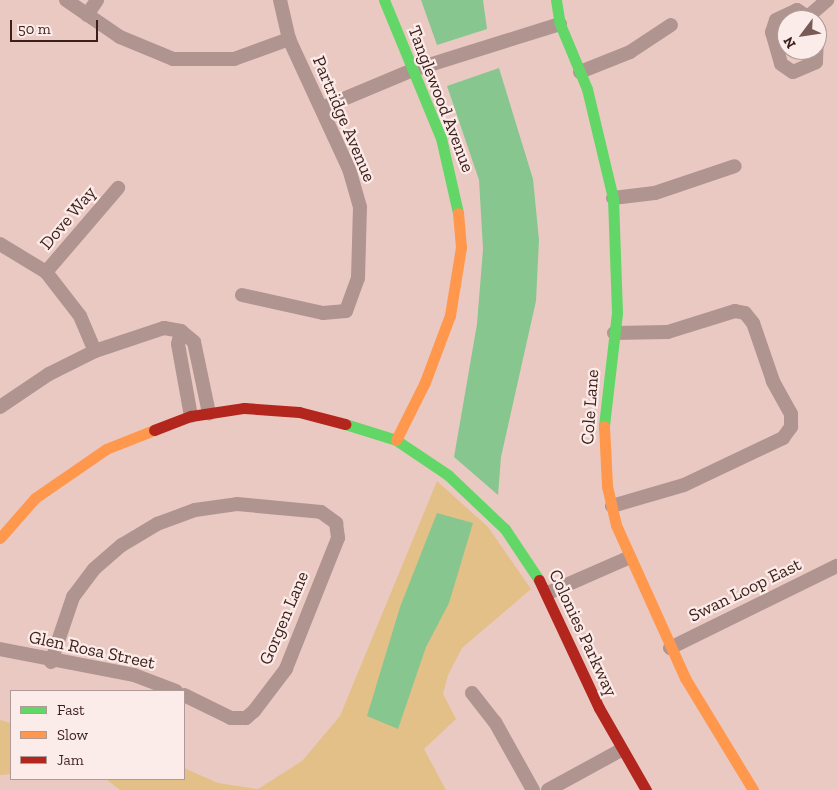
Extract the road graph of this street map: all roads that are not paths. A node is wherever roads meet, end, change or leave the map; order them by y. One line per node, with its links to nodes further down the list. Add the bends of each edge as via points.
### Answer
1 (66, 0): 8 (street)
2 (97, 0): 8 (street)
3 (280, 0): 12 (street, Partridge Avenue)
4 (384, 0): 16 (street, Tanglewood Avenue)
5 (556, 0): 10 (street, Cole Lane)
6 (827, 0): 7 (street)
7 (818, 10)
8 (87, 15): 12 (street, via 146,52 173,60 234,58)
9 (777, 20): 13 (street, via 772,32)
10 (560, 24): 16 (street); 17 (street, Cole Lane)
11 (671, 25): 17 (street, via 630,52)
12 (289, 40): 18 (street, Partridge Avenue)
13 (777, 50)
14 (780, 60): 15 (street, via 793,72)
15 (816, 60)
16 (413, 70): 18 (street); 31 (street, Tanglewood Avenue, via 441,138 457,194 461,247 450,315 425,382)
17 (580, 72): 21 (street, Cole Lane)
18 (322, 108): 24 (street, Partridge Avenue, via 350,169 360,207 358,278 346,311 323,313)
19 (735, 166): 21 (street, via 655,193)
20 (118, 188): 23 (street, Dove Way)
21 (612, 198): 26 (street, Cole Lane, via 617,288)
22 (0, 244): 23 (street)
23 (46, 272): 27 (street, via 80,316)
24 (242, 295)
25 (181, 331): 27 (street, via 164,328); 29 (street, via 194,342); 30 (street, via 178,344)
26 (614, 333): 32 (street, Cole Lane, via 604,427); 32 (street, via 668,332 735,311 745,313 753,323 773,381 790,414 791,427 783,438 691,482)
27 (96, 351): 28 (street, via 49,374)
28 (0, 408)
29 (208, 413): 30 (street, Colonies Parkway); 31 (street, Colonies Parkway, via 244,408 299,412)
30 (191, 416): 33 (street, Colonies Parkway, via 106,449 35,498)
31 (396, 440): 36 (street, Colonies Parkway, via 483,504 505,529)
32 (612, 506): 34 (street, Cole Lane)
33 (0, 538)
34 (628, 558): 36 (street); 37 (street, Cole Lane)
35 (837, 566): 37 (street, Swan Loop East)
36 (548, 593): 43 (street, Colonies Parkway)
37 (670, 648): 47 (street, Cole Lane, via 716,734)
38 (0, 649): 39 (street, Glen Rosa Street)
39 (51, 662): 40 (street, Glen Rosa Street, via 134,675); 42 (street, Gorgen Lane, via 73,597 94,569 122,545 157,524 196,510 237,504 321,512 336,523 338,538 286,669 246,718 231,718)
40 (173, 690)
41 (472, 693): 44 (street, via 495,722)
42 (185, 695)
43 (621, 750): 45 (street); 46 (street, Colonies Parkway)
44 (533, 790)
45 (548, 790)
46 (646, 790)
47 (753, 790)

